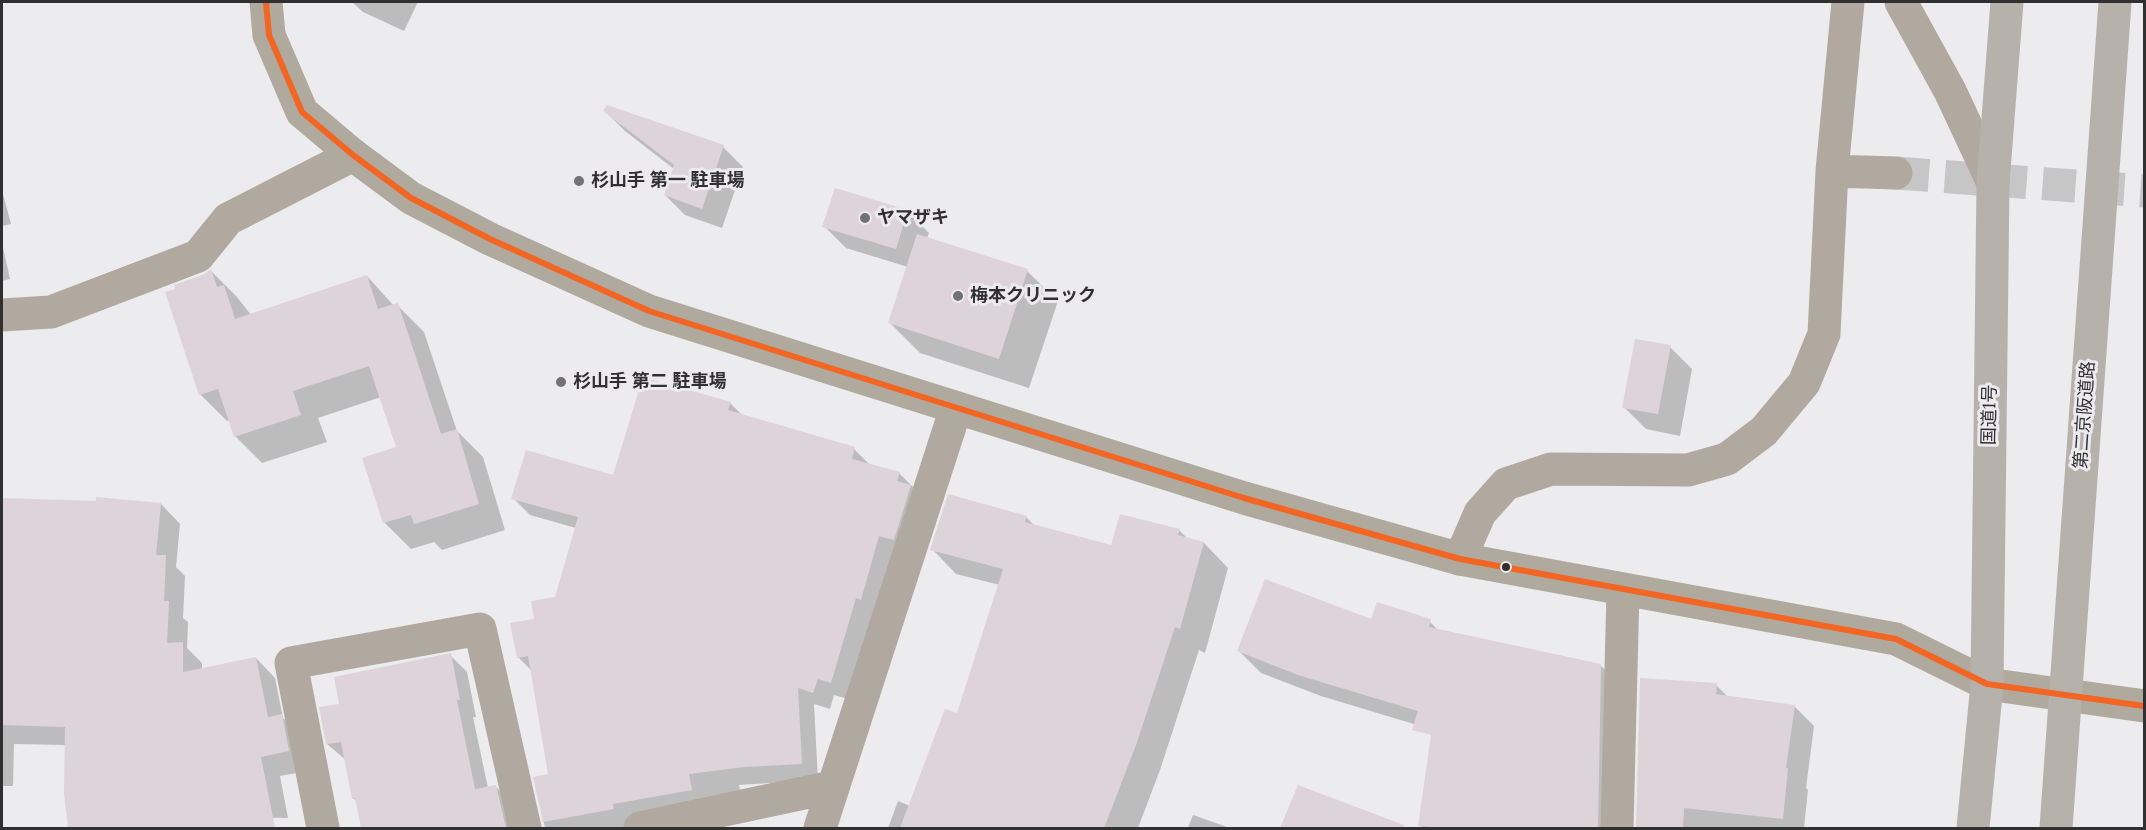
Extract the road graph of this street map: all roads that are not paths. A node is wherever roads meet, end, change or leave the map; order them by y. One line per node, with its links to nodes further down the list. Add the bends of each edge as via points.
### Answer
1 (266, 2): 6 (main road, via 269,35 302,112)
2 (1848, 2): 7 (street)
3 (1901, 2): 9 (street, via 1950,91)
4 (2007, 2): 9 (highway, 国道1号)
5 (2115, 2): 23 (highway, 第二京阪道路, bridge)
6 (354, 155): 10 (street, via 228,219 198,256 51,312); 11 (main road, via 421,203 649,311)
7 (1832, 171): 8 (street); 12 (street, via 1824,334 1804,383 1764,431 1727,459 1688,471 1551,469 1506,484 1480,513)
8 (1896, 173)
9 (1993, 183): 14 (highway, 国道1号)
10 (2, 315)
11 (956, 408): 12 (main road, via 1244,498); 16 (street)
12 (1460, 559): 13 (main road)
13 (1623, 590): 14 (main road, via 1896,639); 21 (street)
14 (1987, 684): 15 (main road); 22 (highway, 国道1号)
15 (2145, 706)
16 (832, 787): 19 (street); 20 (street)
17 (323, 828): 18 (street, via 291,663 480,629)
18 (525, 828)
19 (640, 828)
20 (820, 828)
21 (1617, 828)
22 (1973, 828)
23 (2056, 828)

